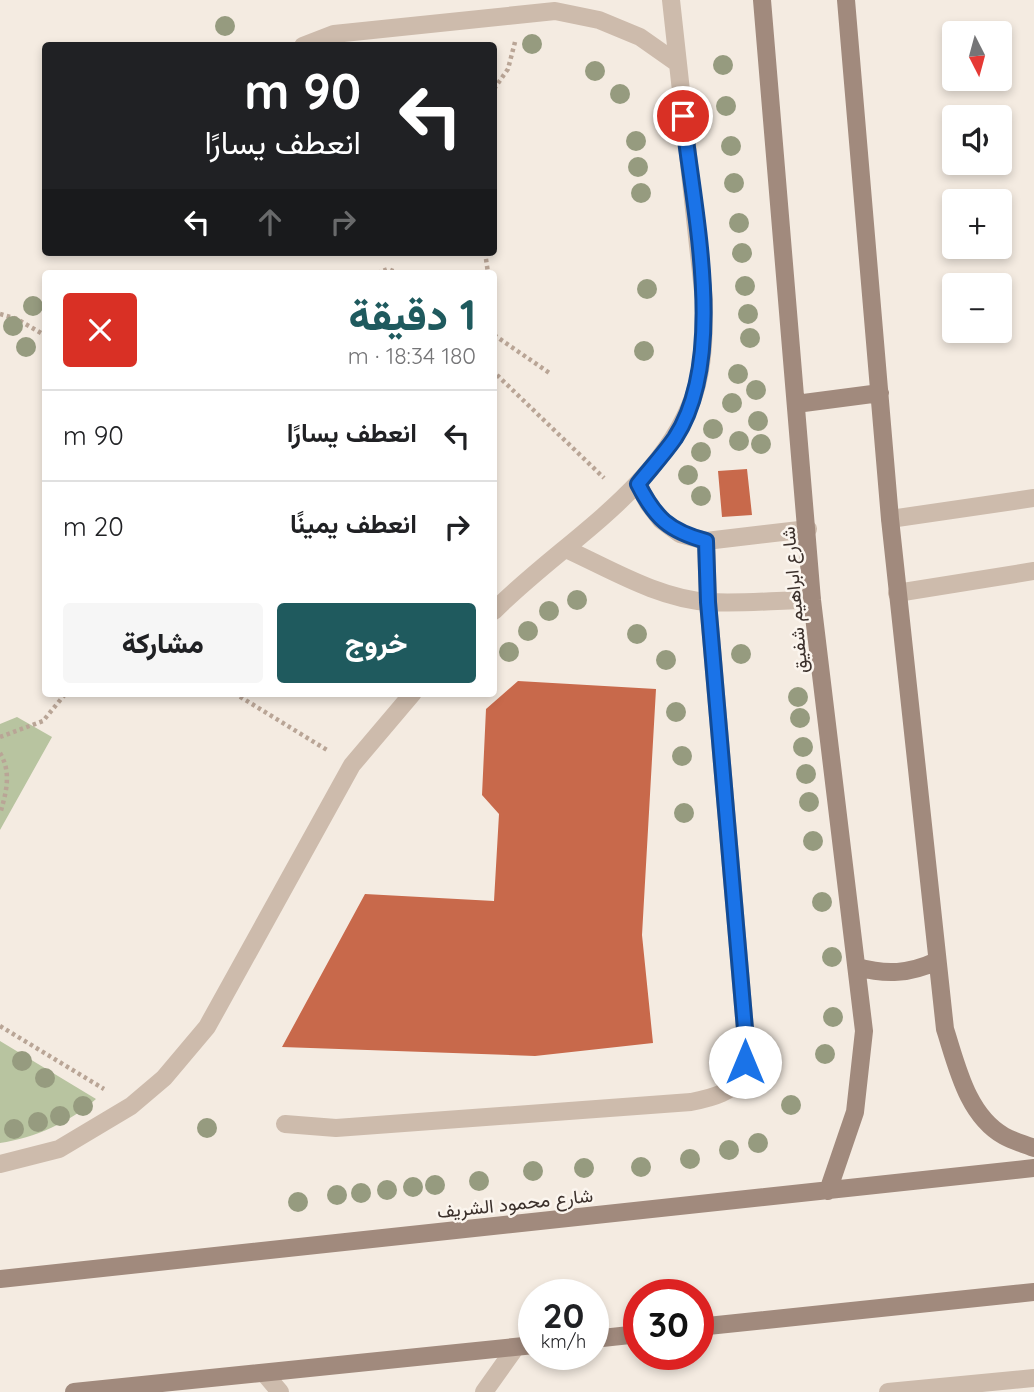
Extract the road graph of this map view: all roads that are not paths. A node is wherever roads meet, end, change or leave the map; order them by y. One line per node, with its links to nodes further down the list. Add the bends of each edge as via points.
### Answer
1 (575, 0): 5 (street)
2 (671, 0): 7 (street)
3 (762, 0): 9 (street, شارع ابراهيم شفيق)
4 (846, 0): 8 (street)
5 (555, 11): 6 (street, via 334,34); 7 (street, via 630,33)
6 (313, 42)
7 (677, 63): 10 (street, via 704,300 704,347 694,394 676,436)
8 (880, 393): 9 (street); 12 (street)
9 (796, 404): 13 (street, شارع ابراهيم شفيق)
10 (638, 484): 14 (street, via 661,520 680,534); 15 (street)
11 (1034, 498): 12 (street)
12 (890, 519): 17 (street)
13 (808, 529): 14 (street); 18 (street, شارع ابراهيم شفيق)
14 (706, 541): 19 (street)
15 (566, 550): 19 (street, via 644,585); 20 (street)
16 (1034, 571): 17 (street)
17 (897, 593): 22 (street)
18 (812, 600): 19 (street); 23 (street, شارع ابراهيم شفيق)
19 (708, 602): 24 (street, via 745,1029 745,1062 738,1081 721,1097 691,1102 336,1128)
20 (497, 608)
21 (410, 697): 26 (street, via 352,765 207,1027 164,1079 131,1106 59,1149)
22 (937, 961): 23 (street, via 917,971 890,974); 25 (street, via 946,1029 961,1081 978,1111 1002,1135)
23 (857, 967): 28 (street, شارع ابراهيم شفيق, via 864,1031 862,1071 855,1112)
24 (285, 1124)
25 (1034, 1148)
26 (0, 1164)
27 (1034, 1168): 28 (street, شارع محمود الشريف)
28 (828, 1191): 29 (street, شارع محمود الشريف)
29 (0, 1279)
30 (1034, 1292): 31 (street)
31 (714, 1325)
32 (518, 1347): 34 (street)
33 (518, 1354): 38 (street)
34 (264, 1373): 36 (street); 37 (street)
35 (1034, 1378): 39 (street)
36 (74, 1392)
37 (280, 1392)
38 (484, 1392)
39 (888, 1392)

